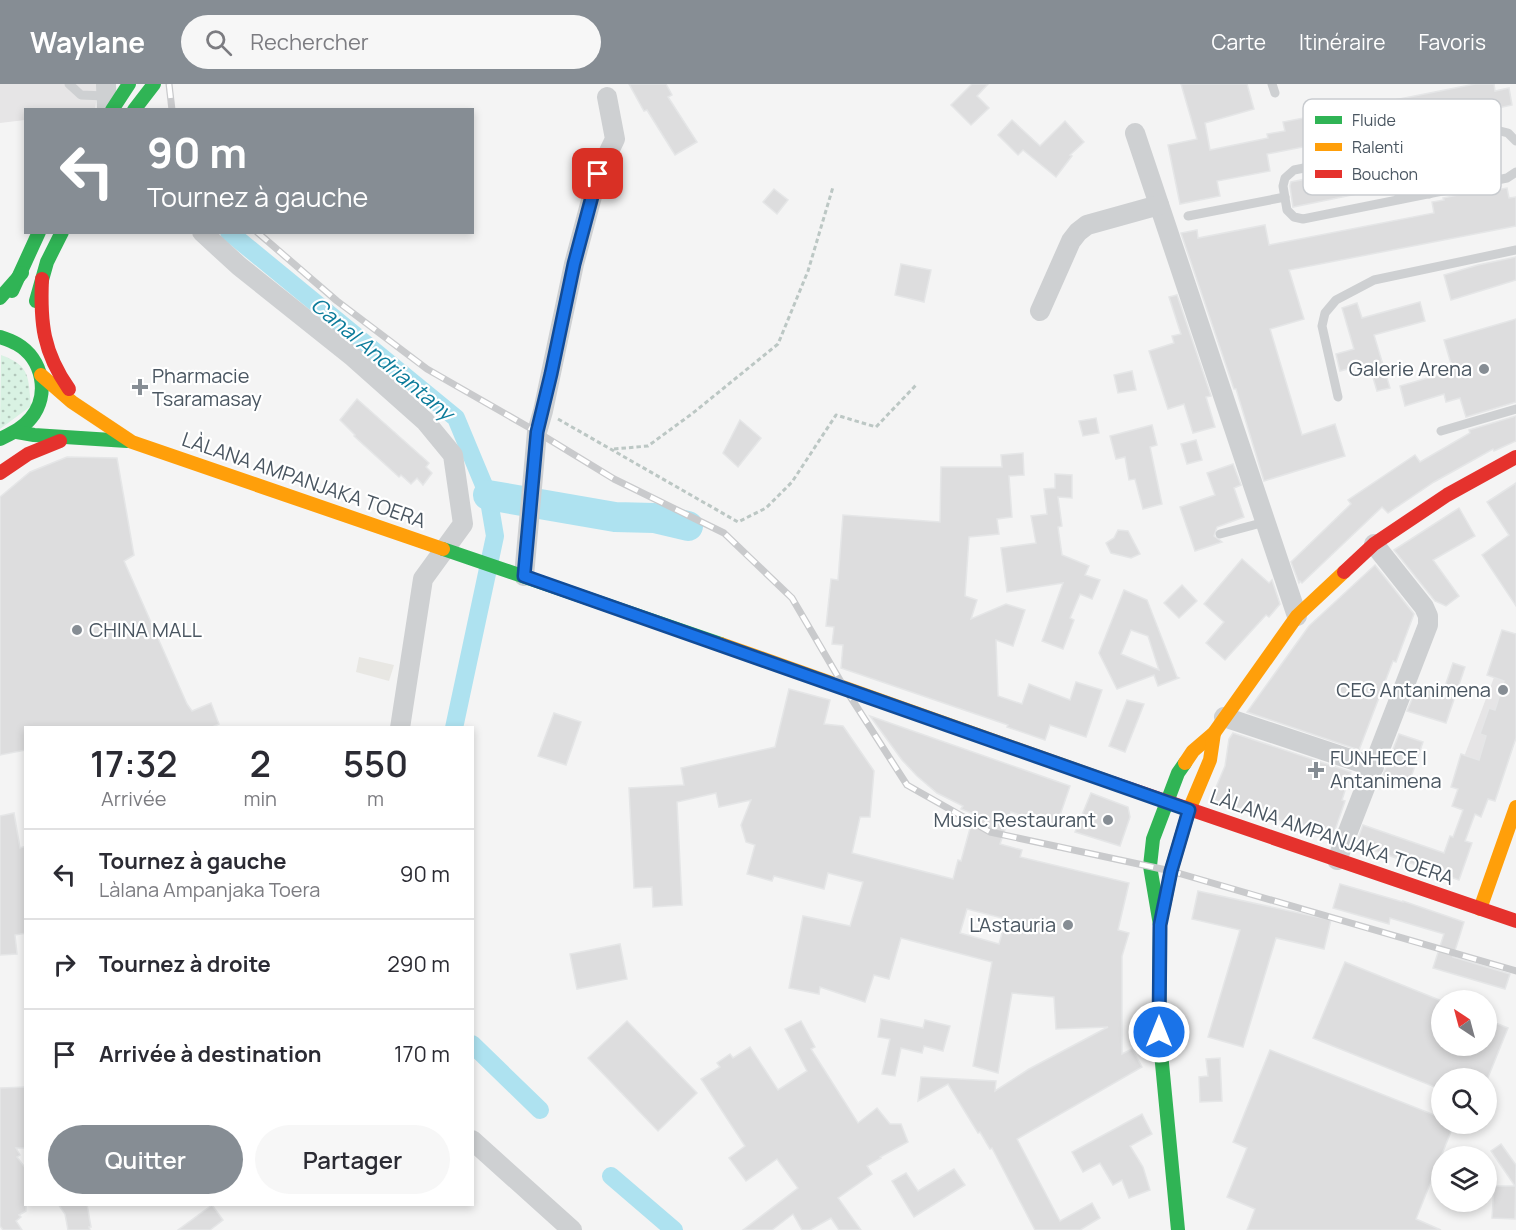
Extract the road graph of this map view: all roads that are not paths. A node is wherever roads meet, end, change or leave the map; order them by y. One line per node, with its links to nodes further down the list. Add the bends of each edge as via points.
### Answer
1 (69, 84): 5 (lane, via 81,94)
2 (129, 84): 5 (main road)
3 (153, 84): 6 (main road)
4 (607, 97): 44 (street, via 615,139 598,174 574,264 537,432)
5 (109, 100)
6 (135, 108)
7 (1501, 131): 9 (lane)
8 (1135, 133): 17 (street)
9 (1516, 141)
10 (1303, 168): 15 (lane, via 1285,178)
11 (1516, 172): 12 (lane)
12 (1501, 179)
13 (1399, 195): 16 (lane)
14 (1423, 195): 16 (lane)
15 (1285, 197): 16 (lane, via 1287,210 1294,218 1303,219); 18 (lane)
16 (1400, 199)
17 (1159, 205): 26 (street, via 1087,225 1078,232); 40 (street)
18 (1188, 216)
19 (38, 234): 23 (main road)
20 (61, 234): 24 (main road)
21 (204, 234): 43 (street, via 353,357 425,421 453,455 463,524)
22 (1516, 250): 30 (lane, via 1374,280 1336,300 1325,313 1322,326)
23 (22, 273): 25 (main road); 27 (main road)
24 (42, 279): 29 (main road, via 34,331); 32 (main road, via 40,312 44,344 58,374)
25 (0, 298)
26 (1040, 310)
27 (0, 312)
28 (0, 337): 29 (main road, via 22,347)
29 (40, 372): 32 (main road); 34 (main road, via 42,395 35,414)
30 (1338, 397)
31 (1516, 409): 33 (lane)
32 (88, 413): 36 (main road)
33 (1441, 431)
34 (10, 435): 35 (main road); 37 (main road)
35 (70, 437): 36 (main road); 39 (main road, via 29,452)
36 (132, 442): 43 (main road, LÀLANA AMPANJAKA TOERA)
37 (0, 455)
38 (1516, 457): 42 (main road, via 1447,495)
39 (0, 473)
40 (1265, 522): 41 (lane); 45 (street)
41 (1220, 534)
42 (1374, 544): 45 (main road); 48 (street, via 1424,607 1428,625)
43 (455, 552): 44 (main road, LÀLANA AMPANJAKA TOERA); 47 (street, via 423,579)
44 (524, 576): 49 (main road, LÀLANA AMPANJAKA TOERA)
45 (1297, 616): 46 (main road)
46 (1219, 725): 48 (street); 49 (main road, via 1193,751); 50 (main road, via 1210,760)
47 (400, 726)
48 (1374, 767): 52 (street)
49 (1167, 800): 50 (main road, LÀLANA AMPANJAKA TOERA); 55 (main road, via 1152,839 1150,866)
50 (1189, 810): 52 (main road, LÀLANA AMPANJAKA TOERA); 55 (main road)
51 (1515, 814): 53 (main road)
52 (1337, 860): 53 (main road, LÀLANA AMPANJAKA TOERA)
53 (1480, 909): 54 (main road, LÀLANA AMPANJAKA TOERA)
54 (1516, 921)
55 (1160, 925): 58 (main road, via 1159,1032)
56 (474, 1142): 57 (street)
57 (572, 1230)
58 (1178, 1230)

